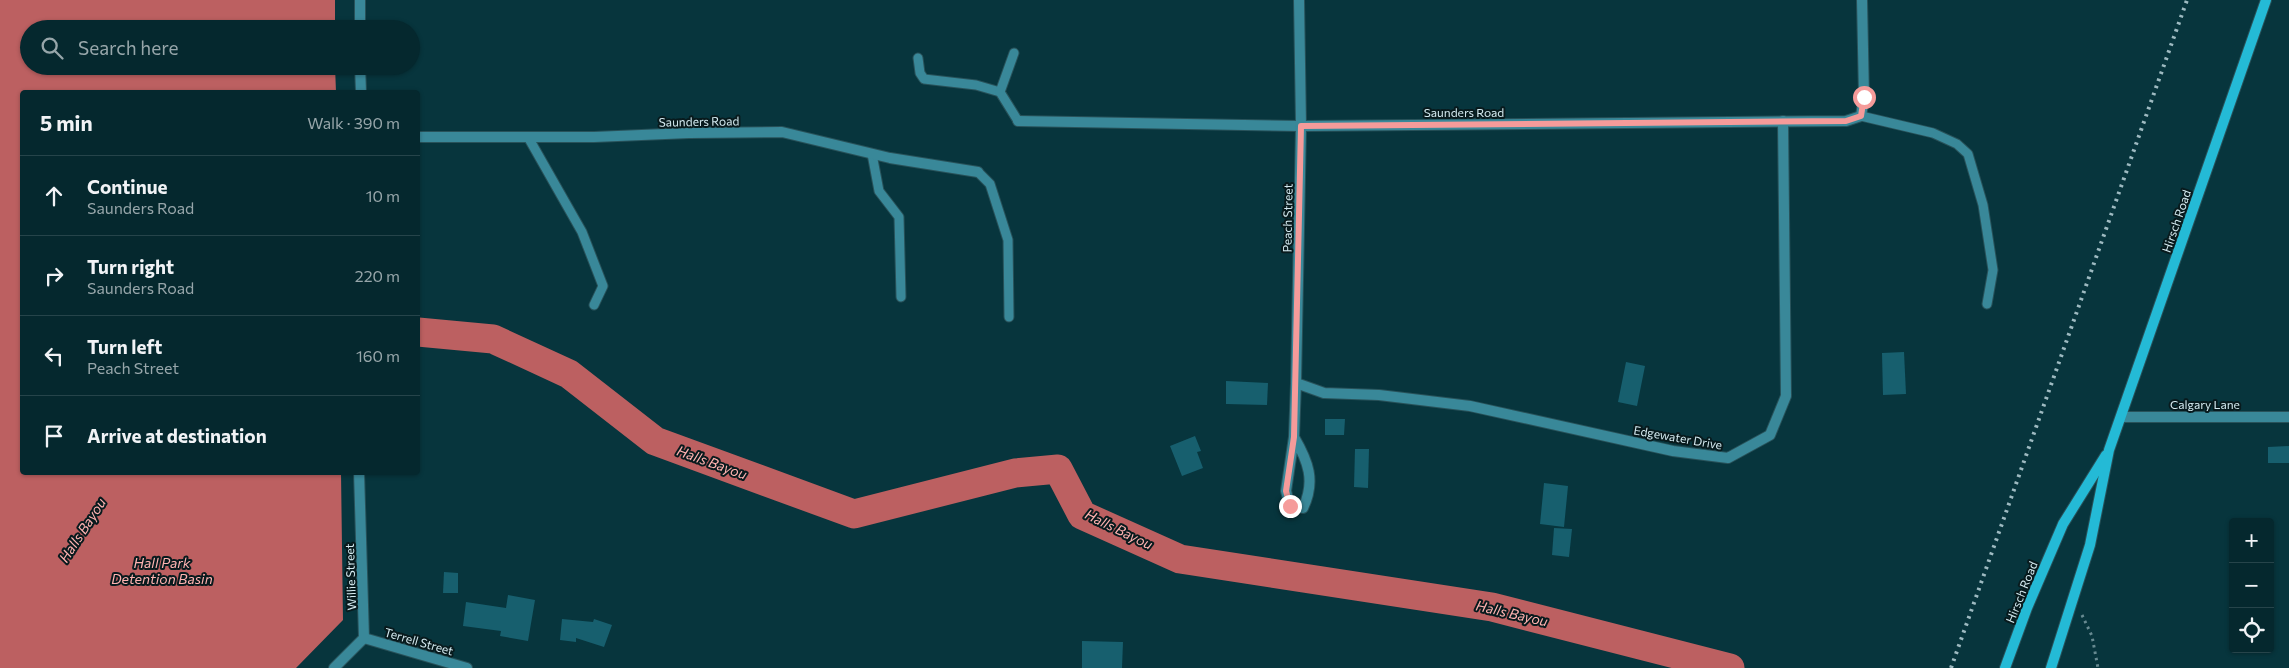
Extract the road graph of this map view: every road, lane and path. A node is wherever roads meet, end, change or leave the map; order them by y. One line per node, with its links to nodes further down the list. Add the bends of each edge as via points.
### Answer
1 (360, 0): 5 (street)
2 (1299, 0): 14 (street, Peach Street)
3 (1862, 0): 11 (street, via 1864,97)
4 (2266, 0): 24 (main road, Hirsch Road)
5 (360, 20)
6 (1014, 53): 10 (lane)
7 (918, 58): 10 (lane, via 924,79 976,85)
8 (360, 75): 9 (street)
9 (361, 90)
10 (1000, 92): 12 (lane)
11 (1861, 116): 13 (street, Saunders Road, via 1846,121); 20 (lane, via 1933,133 1957,144 1968,154 1983,204 1993,270)
12 (1018, 121): 14 (street, Saunders Road)
13 (1783, 122): 14 (street, Saunders Road); 23 (street, Edgewater Drive, via 1786,396 1770,435 1728,458 1673,451 1470,406 1379,395 1324,393)
14 (1301, 126): 23 (street, Peach Street)
15 (420, 137): 16 (street, Saunders Road)
16 (528, 137): 17 (street, Saunders Road, via 782,132); 21 (lane, via 582,232 603,286)
17 (872, 154): 18 (street, Saunders Road); 19 (lane, via 879,191 899,217)
18 (978, 172): 22 (lane, via 990,184 1008,240)
19 (901, 297)
20 (1987, 304)
21 (594, 305)
22 (1009, 317)
23 (1296, 383): 26 (street, Peach Street)
24 (2121, 416): 25 (street, Calgary Lane); 27 (main road, Hirsch Road)
25 (2289, 417)
26 (1294, 437): 26 (street, Peach Street, via 1286,491 1290,506 1303,508 1310,480 1306,457)
27 (2109, 450): 33 (main road, Hirsch Road, via 2063,524); 34 (main road, Hirsch Road, via 2090,545)
28 (360, 475): 30 (street, Willie Street)
29 (2082, 615): 35 (path, via 2092,636)
30 (364, 638): 31 (street); 32 (street, Terrell Street)
31 (334, 668)
32 (467, 668)
33 (2005, 668)
34 (2052, 668)
35 (2098, 668)

